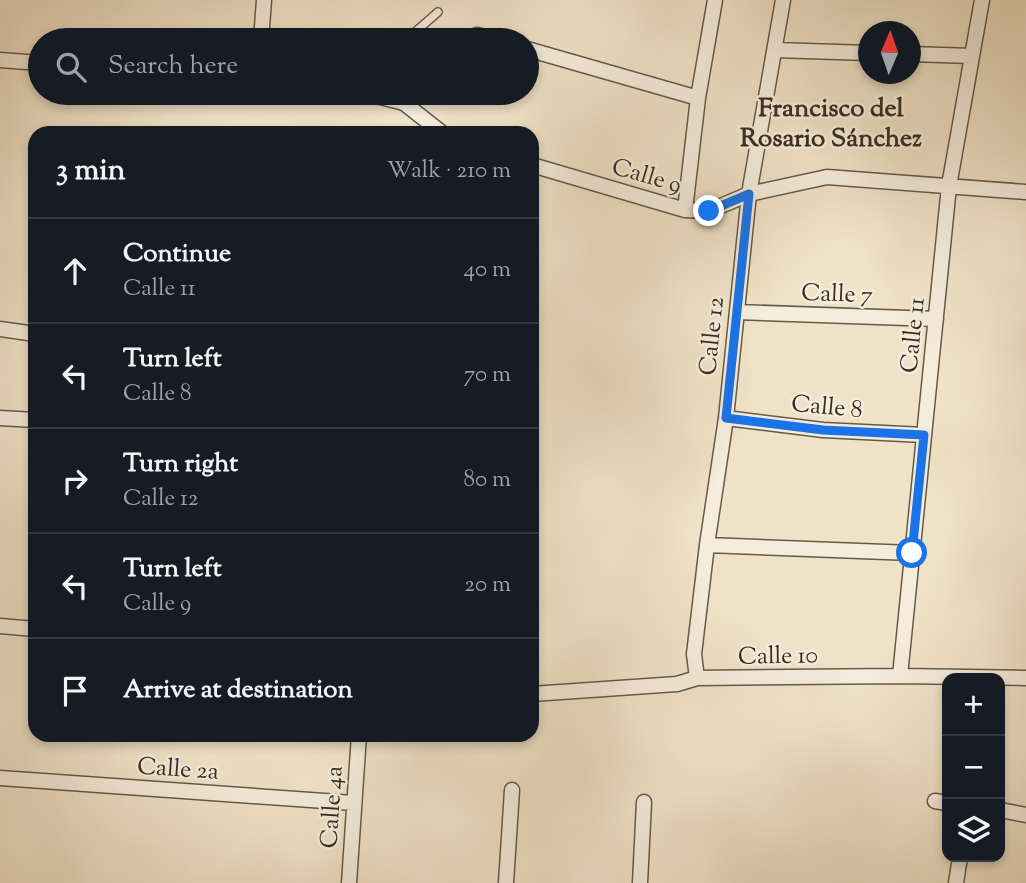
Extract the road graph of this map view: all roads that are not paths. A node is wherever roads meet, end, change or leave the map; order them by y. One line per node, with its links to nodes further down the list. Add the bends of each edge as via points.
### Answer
1 (264, 0): 6 (street)
2 (715, 0): 15 (street)
3 (783, 0): 8 (street, Calle 12)
4 (982, 0): 12 (street, Calle 11)
5 (438, 12): 7 (lane)
6 (262, 28)
7 (420, 28)
8 (775, 50): 10 (street); 21 (street, Calle 12)
9 (539, 52): 15 (street)
10 (858, 53)
11 (921, 54): 12 (street)
12 (971, 56): 19 (street, Calle 11)
13 (0, 60): 14 (street)
14 (28, 62)
15 (698, 98): 22 (street)
16 (407, 105): 17 (street)
17 (433, 126)
18 (539, 167): 22 (street, Calle 9)
19 (949, 186): 20 (street, Calle 9); 21 (street, Calle 9, via 827,177); 24 (street, Calle 11)
20 (1026, 192)
21 (749, 194): 22 (street, Calle 9, via 709,211); 23 (street, Calle 12)
22 (685, 210)
23 (737, 312): 24 (street, Calle 7); 28 (street, Calle 12)
24 (936, 319): 30 (street, Calle 11)
25 (0, 329): 26 (street)
26 (28, 333)
27 (0, 418): 29 (street)
28 (726, 418): 30 (street, Calle 8, via 823,430); 31 (street, Calle 12)
29 (28, 420)
30 (924, 435): 32 (street, Calle 11)
31 (707, 545): 32 (street); 36 (street, Calle 12, via 694,654)
32 (912, 553): 35 (street, Calle 11)
33 (0, 626): 34 (street)
34 (28, 628)
35 (901, 676): 36 (street, Calle 10); 37 (street, Calle 10)
36 (697, 678): 38 (street, Calle 10, via 677,684)
37 (1026, 678)
38 (539, 694)
39 (358, 742): 43 (street, Calle 4a)
40 (0, 778): 43 (street, Calle 2a)
41 (512, 790): 48 (street)
42 (644, 802): 49 (street)
43 (353, 803): 47 (street, Calle 4a)
44 (1005, 811): 45 (street)
45 (1026, 815)
46 (959, 862): 50 (street)
47 (349, 883)
48 (506, 883)
49 (640, 883)
50 (956, 883)

